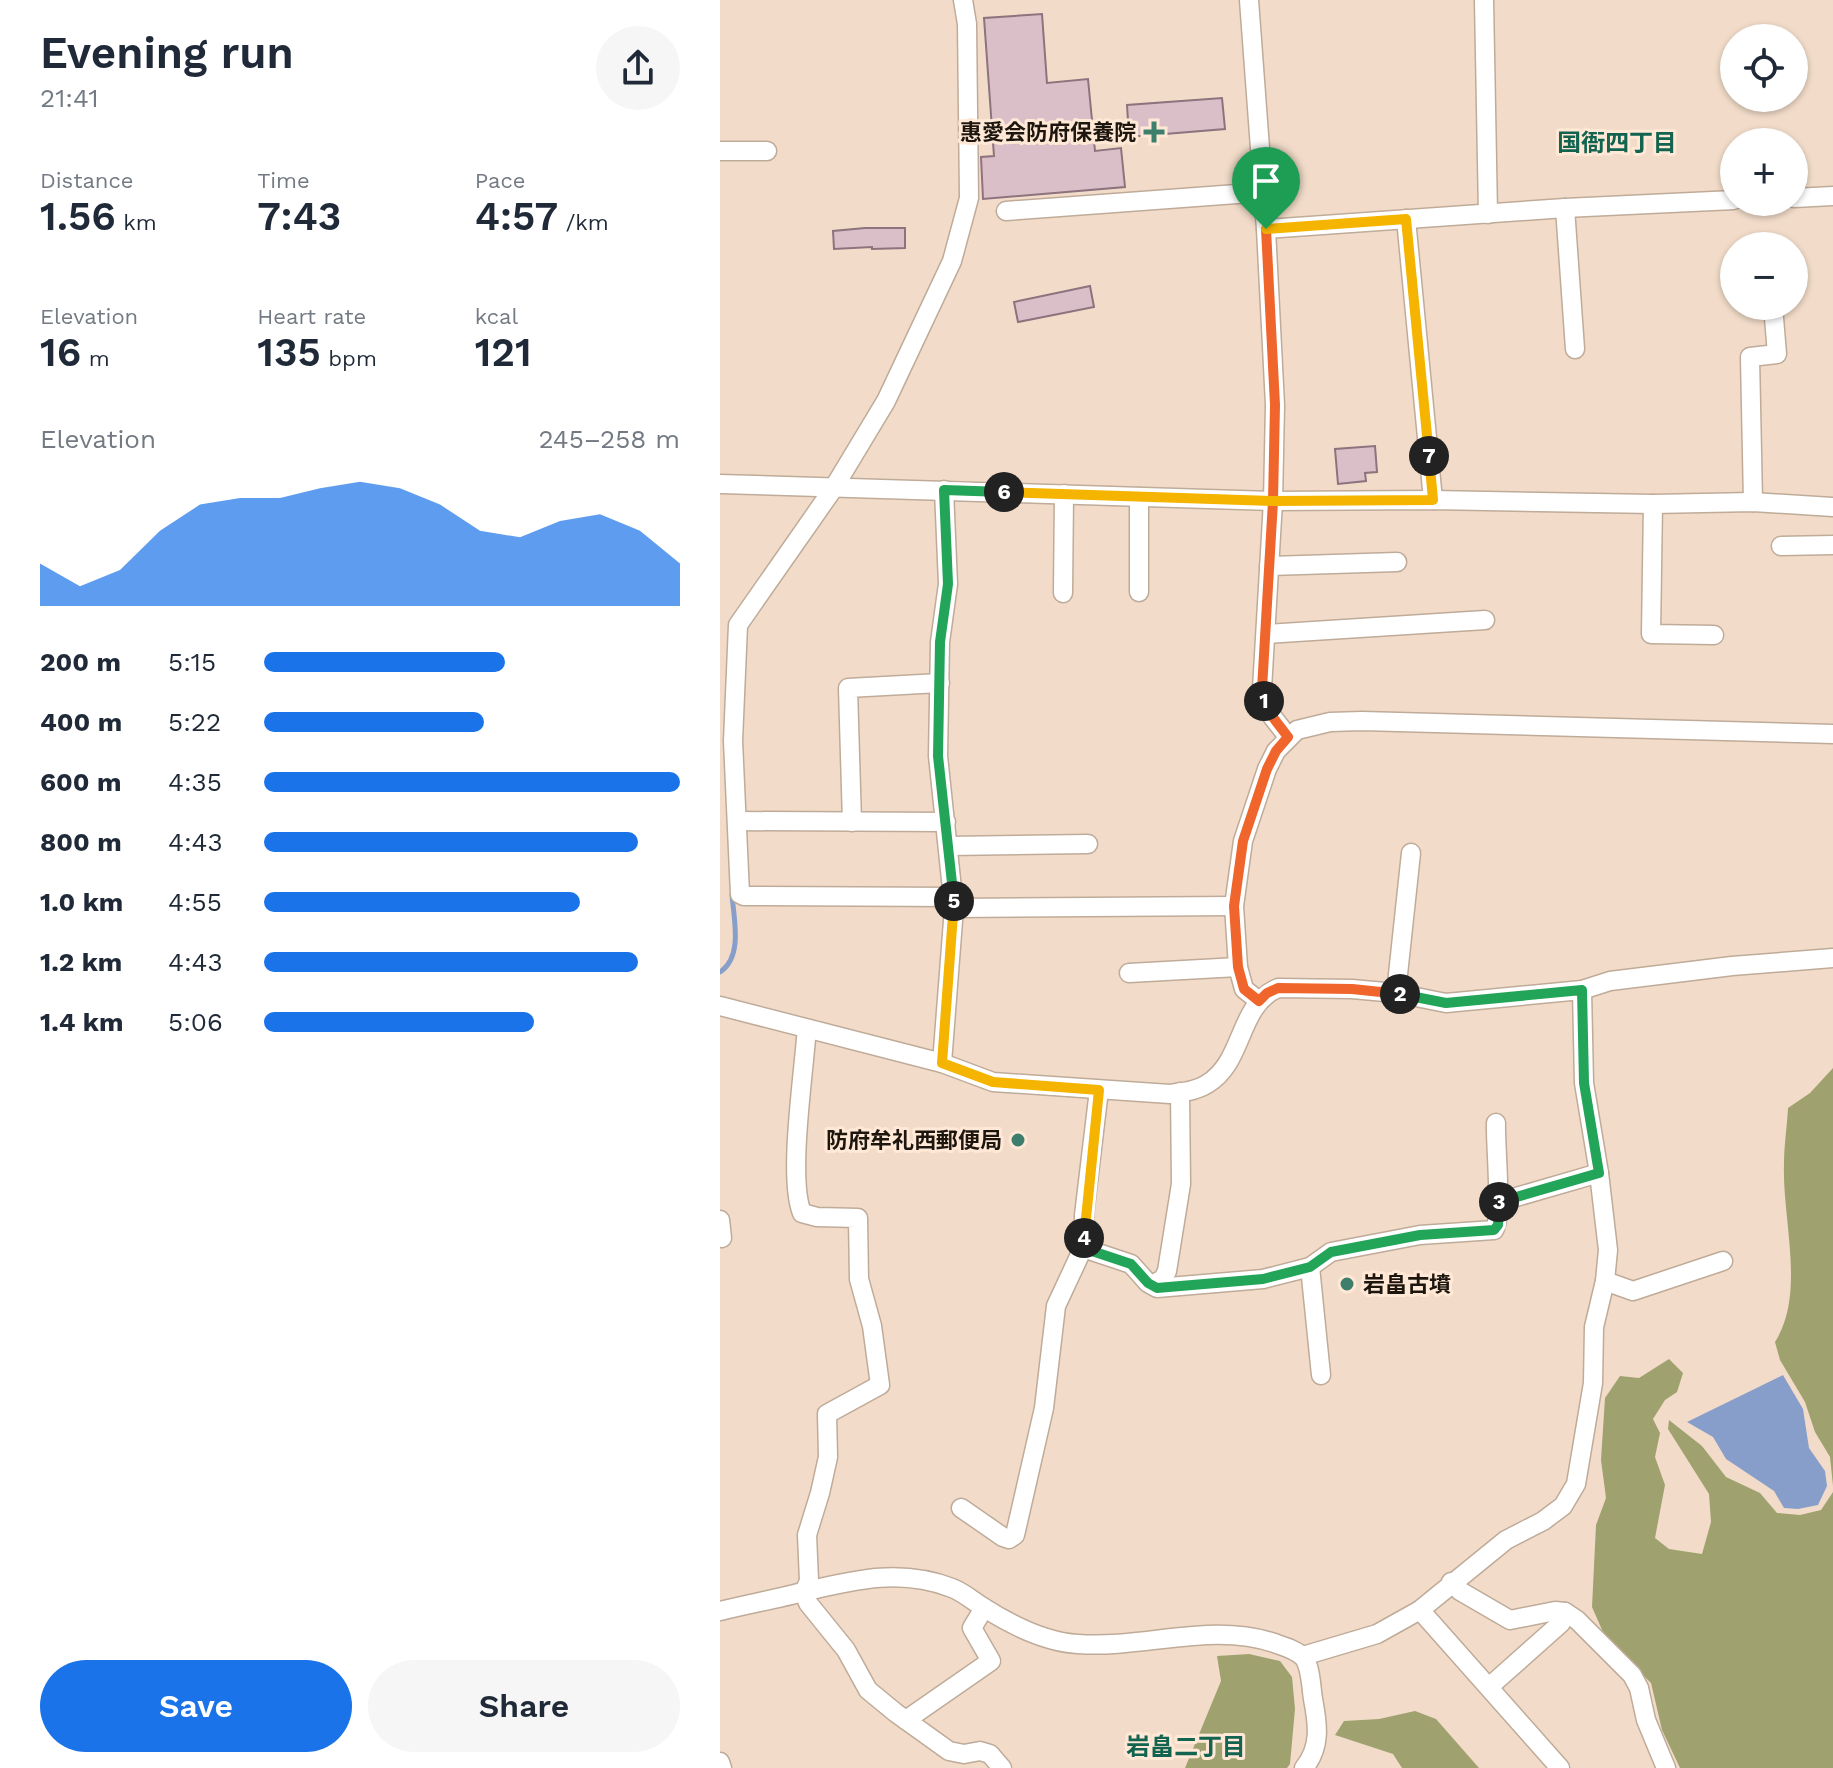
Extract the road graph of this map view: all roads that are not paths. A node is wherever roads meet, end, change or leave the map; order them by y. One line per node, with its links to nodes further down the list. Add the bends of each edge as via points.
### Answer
1 (963, 0): 18 (street, via 970,172 961,232 886,401)
2 (1249, 0): 6 (street)
3 (1484, 0): 12 (street)
4 (720, 151): 5 (street)
5 (767, 151)
6 (1264, 192): 11 (street); 14 (street)
7 (1833, 196): 8 (street)
8 (1808, 197)
9 (1720, 201): 10 (street)
10 (1565, 208): 12 (street); 16 (street)
11 (1006, 211)
12 (1488, 214): 13 (street)
13 (1406, 219): 14 (street); 22 (street)
14 (1266, 229): 23 (street, via 1275,405)
15 (1774, 320): 24 (street, via 1777,354 1750,357)
16 (1575, 349)
17 (720, 484): 18 (street)
18 (833, 489): 19 (street); 39 (street, via 738,625 733,741)
19 (944, 490): 20 (street); 36 (street, via 948,584)
20 (1064, 494): 21 (street); 32 (street)
21 (1139, 497): 23 (street); 31 (street)
22 (1433, 500): 23 (street); 25 (street)
23 (1273, 501): 30 (street)
24 (1753, 502): 25 (street); 26 (street)
25 (1653, 504): 35 (street, via 1651,634)
26 (1833, 507)
27 (1833, 545): 28 (street)
28 (1781, 546)
29 (1397, 562): 30 (street)
30 (1269, 566): 34 (street)
31 (1139, 592)
32 (1063, 593)
33 (1485, 620): 34 (street)
34 (1266, 634): 38 (street, via 1265,707)
35 (1714, 635)
36 (940, 683): 40 (street, via 848,688); 41 (street, via 938,756)
37 (1833, 734): 38 (street, via 1362,721 1312,724)
38 (1288, 737): 46 (street, via 1267,769 1243,841)
39 (737, 821): 40 (street); 45 (street, via 744,896)
40 (852, 822): 41 (street)
41 (946, 822): 43 (street)
42 (1088, 844): 43 (street)
43 (948, 846): 45 (street)
44 (1411, 853): 51 (street)
45 (954, 903): 46 (street); 55 (street)
46 (1234, 906): 48 (street)
47 (1833, 958): 50 (street, via 1610,981)
48 (1238, 967): 49 (street); 52 (street, via 1244,989)
49 (1129, 973)
50 (1582, 990): 51 (street, via 1446,1003); 59 (street, via 1584,1083)
51 (1396, 993): 52 (street, via 1278,988)
52 (1259, 1001): 57 (street, via 1228,1065 1206,1085)
53 (720, 1006): 54 (street)
54 (810, 1030): 55 (street); 69 (street, via 797,1201 802,1213 858,1218 859,1279 880,1385 827,1414 828,1457 807,1535 809,1581)
55 (942, 1063): 56 (street, via 993,1082)
56 (1099, 1090): 57 (street); 61 (street)
57 (1180, 1092): 65 (street, via 1181,1184 1167,1271)
58 (1496, 1123): 60 (street)
59 (1599, 1173): 60 (street); 64 (street, via 1608,1250)
60 (1499, 1202): 63 (street, via 1494,1230 1420,1235 1331,1252)
61 (1083, 1248): 65 (street, via 1131,1264); 67 (street, via 1056,1306 1044,1408 1015,1535 1003,1537)
62 (1723, 1261): 64 (street, via 1633,1291)
63 (1310, 1267): 65 (street, via 1263,1279); 66 (street)
64 (1605, 1281): 68 (street, via 1594,1327 1593,1383 1576,1484 1563,1506)
65 (1152, 1285)
66 (1321, 1375)
67 (961, 1508)
68 (1451, 1582): 71 (street); 73 (street, via 1510,1620)
69 (804, 1592): 70 (street, via 848,1580 902,1576 954,1588); 72 (street); 76 (street, via 868,1690)
70 (984, 1608): 74 (street, via 1008,1623 1077,1644 1225,1633 1259,1637); 76 (street, via 972,1628 991,1661)
71 (1420, 1610): 74 (street, via 1377,1634); 75 (street)
72 (720, 1611)
73 (1565, 1612): 75 (street, via 1561,1623); 82 (street, via 1632,1675)
74 (1303, 1656): 80 (street, via 1318,1738)
75 (1489, 1687): 81 (street)
76 (906, 1720): 79 (street, via 949,1751 990,1754)
77 (720, 1762): 78 (street)
78 (722, 1768)
79 (1002, 1768)
80 (1304, 1768)
81 (1560, 1768)
82 (1666, 1768)

